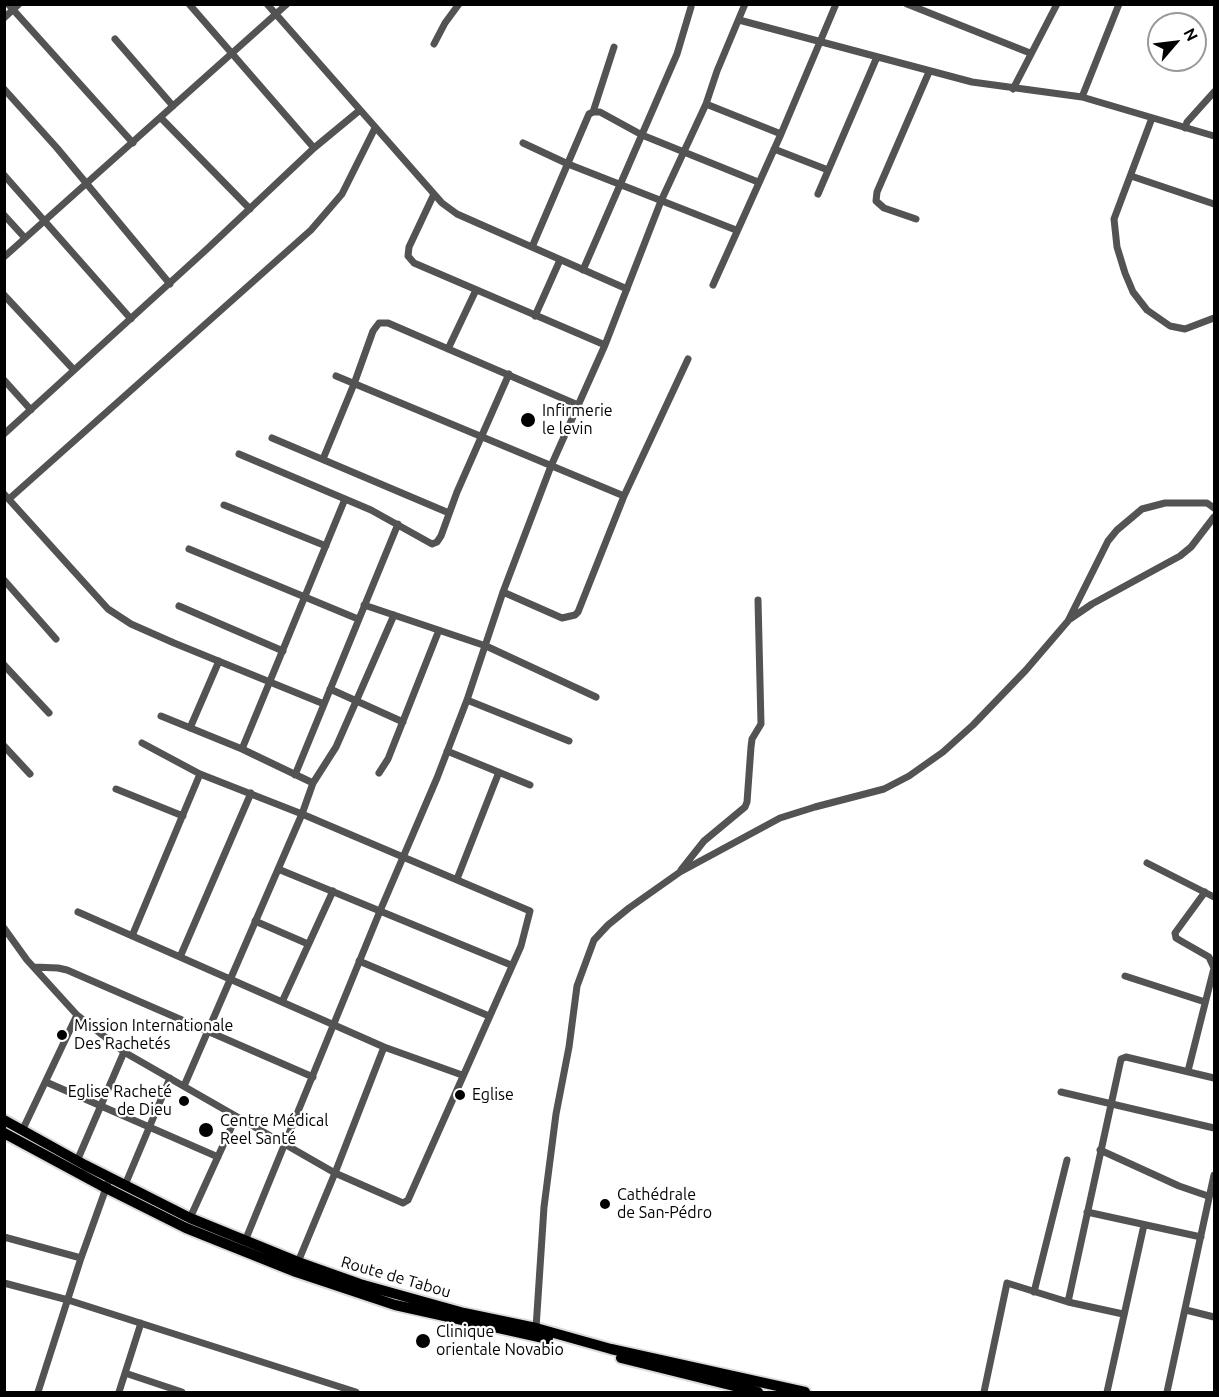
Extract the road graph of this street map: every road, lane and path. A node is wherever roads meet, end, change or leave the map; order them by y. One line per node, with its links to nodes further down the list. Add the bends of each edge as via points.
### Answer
1 (189, 4): 19 (street)
2 (267, 4): 12 (street)
3 (287, 4): 12 (street)
4 (459, 4): 17 (street)
5 (745, 4): 14 (street)
6 (836, 4): 16 (street)
7 (907, 4): 20 (street)
8 (1057, 4): 20 (street)
9 (1119, 4): 26 (street)
10 (14, 6): 13 (street); 38 (street)
11 (691, 7): 36 (street, via 681,44)
12 (276, 14): 19 (street); 29 (street)
13 (4, 18)
14 (739, 20): 16 (street); 27 (street)
15 (115, 39): 28 (street)
16 (820, 41): 21 (street); 35 (street)
17 (434, 44)
18 (614, 47): 30 (street)
19 (233, 53): 28 (street); 40 (street)
20 (1030, 53): 24 (street)
21 (877, 57): 22 (street); 44 (street)
22 (929, 72): 24 (street); 57 (street, via 876,201 884,208)
23 (4, 89): 48 (street)
24 (1013, 89): 26 (street)
25 (1215, 92): 34 (street)
26 (1082, 97): 32 (street)
27 (706, 104): 35 (street); 42 (street)
28 (172, 106): 31 (street)
29 (360, 110): 33 (street); 40 (street)
30 (593, 112): 36 (street); 43 (street)
31 (161, 118): 38 (street); 54 (street)
32 (1152, 118): 34 (street); 46 (street)
33 (375, 128): 50 (street); 89 (street, via 342,194 311,230)
34 (1185, 128): 37 (street)
35 (781, 134): 41 (street)
36 (642, 135): 42 (street); 49 (street)
37 (1215, 136)
38 (133, 143): 48 (street)
39 (524, 143): 43 (street)
40 (314, 148): 54 (street)
41 (774, 149): 44 (street); 47 (street)
42 (684, 152): 47 (street); 52 (street)
43 (568, 164): 49 (street); 60 (street)
44 (828, 170): 51 (street)
45 (4, 175): 56 (street)
46 (1131, 176): 53 (street); 70 (street, via 1114,219 1117,246 1133,292 1147,310 1170,326 1185,329)
47 (758, 182): 58 (street)
48 (87, 184): 56 (street); 64 (street)
49 (621, 184): 52 (street); 63 (street)
50 (434, 194): 60 (street, via 458,214); 67 (street, via 408,256 414,263)
51 (818, 194)
52 (662, 201): 58 (street); 66 (street)
53 (1215, 204)
54 (250, 209): 64 (street)
55 (4, 215): 59 (street)
56 (45, 219): 59 (street); 71 (street)
57 (916, 219)
58 (736, 230): 65 (street)
59 (25, 238): 61 (street)
60 (532, 247): 62 (street)
61 (4, 256)
62 (560, 260): 63 (street); 69 (street)
63 (583, 270): 66 (street)
64 (170, 284): 71 (street)
65 (713, 285)
66 (627, 289): 72 (street)
67 (476, 290): 69 (street); 73 (street)
68 (4, 295): 75 (street)
69 (535, 316): 72 (street)
70 (1215, 318)
71 (131, 319): 75 (street)
72 (604, 345): 80 (street)
73 (448, 349): 76 (street); 79 (street, via 388,323 379,323)
74 (688, 359): 88 (street)
75 (74, 370): 81 (street)
76 (509, 374): 80 (street); 83 (street)
77 (336, 376): 79 (street)
78 (4, 380): 81 (street)
79 (354, 384): 83 (street); 86 (street)
80 (578, 405): 87 (street)
81 (31, 410): 82 (street)
82 (4, 434)
83 (481, 437): 87 (street); 93 (street)
84 (272, 438): 86 (street)
85 (239, 454): 90 (street)
86 (323, 459): 93 (street)
87 (551, 466): 88 (street); 99 (street)
88 (624, 496): 99 (street, via 575,615 562,618)
89 (7, 497): 111 (street, via 108,609 142,629)
90 (345, 499): 95 (street); 96 (street)
91 (224, 505): 96 (street)
92 (1215, 508): 106 (street, via 1207,503 1165,503 1142,509 1108,541)
93 (449, 513): 95 (street, via 441,536 432,544)
94 (1215, 517): 106 (street, via 1180,556)
95 (398, 524): 102 (street)
96 (326, 546): 100 (street)
97 (189, 549): 100 (street)
98 (4, 579): 108 (street)
99 (503, 592): 109 (street)
100 (304, 598): 105 (street); 110 (street)
101 (758, 600): 142 (street, via 761,724 750,747 747,802 705,841)
102 (364, 605): 104 (street); 105 (street)
103 (179, 606): 110 (street)
104 (394, 615): 107 (street); 116 (street)
105 (358, 619): 114 (street)
106 (1068, 621): 142 (street, via 973,725 909,776 884,789 780,818)
107 (439, 630): 109 (street); 121 (street)
108 (56, 639)
109 (486, 646): 115 (street); 117 (street)
110 (283, 651): 113 (street)
111 (219, 661): 113 (street); 122 (street)
112 (4, 665): 119 (street)
113 (270, 683): 118 (street); 126 (street)
114 (330, 688): 116 (street); 118 (street)
115 (596, 697)
116 (356, 700): 121 (street); 133 (street, via 336,747)
117 (467, 700): 123 (street); 127 (street)
118 (324, 704): 132 (street)
119 (49, 713)
120 (161, 716): 122 (street)
121 (403, 722): 129 (street)
122 (190, 729): 126 (street)
123 (569, 741)
124 (142, 742): 131 (street)
125 (4, 746): 130 (street)
126 (242, 749): 132 (street)
127 (447, 751): 128 (street); 139 (street)
128 (499, 772): 134 (street); 143 (street)
129 (379, 773)
130 (30, 774)
131 (200, 774): 136 (street); 138 (street)
132 (295, 775): 133 (street)
133 (313, 783): 137 (street)
134 (530, 785)
135 (116, 789): 138 (street)
136 (251, 793): 137 (street); 153 (street)
137 (302, 814): 139 (street); 141 (street)
138 (183, 816): 151 (street)
139 (404, 857): 143 (street); 147 (street)
140 (1147, 863): 145 (street)
141 (278, 868): 144 (street); 149 (street)
142 (680, 872): 210 (street, via 629,908 594,940 577,986 546,1196)
143 (457, 879): 155 (street, via 530,911 521,946)
144 (333, 891): 147 (street); 152 (street)
145 (1205, 892): 146 (street); 160 (street, via 1175,933 1176,938 1213,962)
146 (1215, 897)
147 (380, 911): 154 (street); 155 (street)
148 (78, 912): 151 (street)
149 (255, 921): 152 (street); 158 (street)
150 (4, 927): 156 (street)
151 (132, 936): 153 (street)
152 (308, 945): 159 (street)
153 (180, 957): 158 (street)
154 (360, 962): 162 (street); 163 (street)
155 (511, 965): 162 (street)
156 (34, 967): 161 (street); 164 (street, via 67,970)
157 (1125, 976): 160 (street)
158 (230, 979): 159 (street); 164 (street)
159 (282, 1002): 163 (street)
160 (1205, 1002): 167 (street)
161 (76, 1015): 166 (street); 172 (street)
162 (489, 1016): 168 (street)
163 (334, 1025): 165 (street); 169 (street)
164 (207, 1032): 169 (street); 173 (street)
165 (384, 1047): 168 (street); 188 (street)
166 (124, 1052): 170 (street); 176 (street)
167 (1188, 1071): 171 (street); 175 (street, via 1124,1057)
168 (462, 1074): 188 (street, via 406,1202)
169 (313, 1077): 183 (street)
170 (170, 1078): 173 (street); 179 (street)
171 (1215, 1078)
172 (46, 1082): 176 (street); 181 (street)
173 (184, 1086): 177 (street)
174 (1061, 1092): 175 (street)
175 (1111, 1105): 180 (street); 184 (street)
176 (101, 1106): 179 (street); 187 (street)
177 (236, 1117): 183 (street); 185 (street)
178 (4, 1120): 181 (main road, Route de Tabou)
179 (150, 1128): 185 (street); 191 (street)
180 (1215, 1128)
181 (22, 1131): 187 (main road, Route de Tabou)
182 (4, 1133): 190 (main road, Route de Tabou)
183 (285, 1145): 188 (street); 199 (street)
184 (1100, 1150): 192 (street); 194 (street)
185 (218, 1157): 195 (street)
186 (1066, 1160): 203 (street)
187 (77, 1161): 190 (main road, Route de Tabou)
188 (335, 1173): 201 (street)
189 (1215, 1175): 192 (street)
190 (108, 1183): 191 (main road, Route de Tabou); 200 (street); 212 (main road, Route de Tabou, via 186,1228 360,1295 539,1337)
191 (125, 1185): 195 (main road, Route de Tabou)
192 (1208, 1196): 193 (street)
193 (1211, 1206): 198 (street)
194 (1086, 1212): 196 (street); 205 (street)
195 (190, 1218): 199 (main road, Route de Tabou)
196 (1144, 1225): 198 (street); 207 (street)
197 (4, 1237): 200 (street)
198 (1201, 1237): 206 (street)
199 (246, 1241): 201 (main road, Route de Tabou)
200 (81, 1258): 204 (street)
201 (298, 1262): 210 (main road, Route de Tabou, via 360,1284)
202 (4, 1283): 204 (street)
203 (1034, 1292): 205 (street); 219 (street, via 1007,1283)
204 (68, 1300): 209 (street); 213 (street)
205 (1068, 1302): 207 (street)
206 (1186, 1310): 208 (street); 221 (street)
207 (1123, 1314): 220 (street)
208 (1215, 1317)
209 (141, 1323): 211 (street); 216 (street)
210 (536, 1329): 218 (main road, Route de Tabou)
211 (125, 1373): 214 (street); 215 (street)
212 (731, 1390): 217 (main road, Route de Tabou)
213 (38, 1392)
214 (119, 1392)
215 (182, 1392)
216 (356, 1392)
217 (758, 1392)
218 (805, 1392)
219 (984, 1392)
220 (1107, 1392)
221 (1167, 1392)

